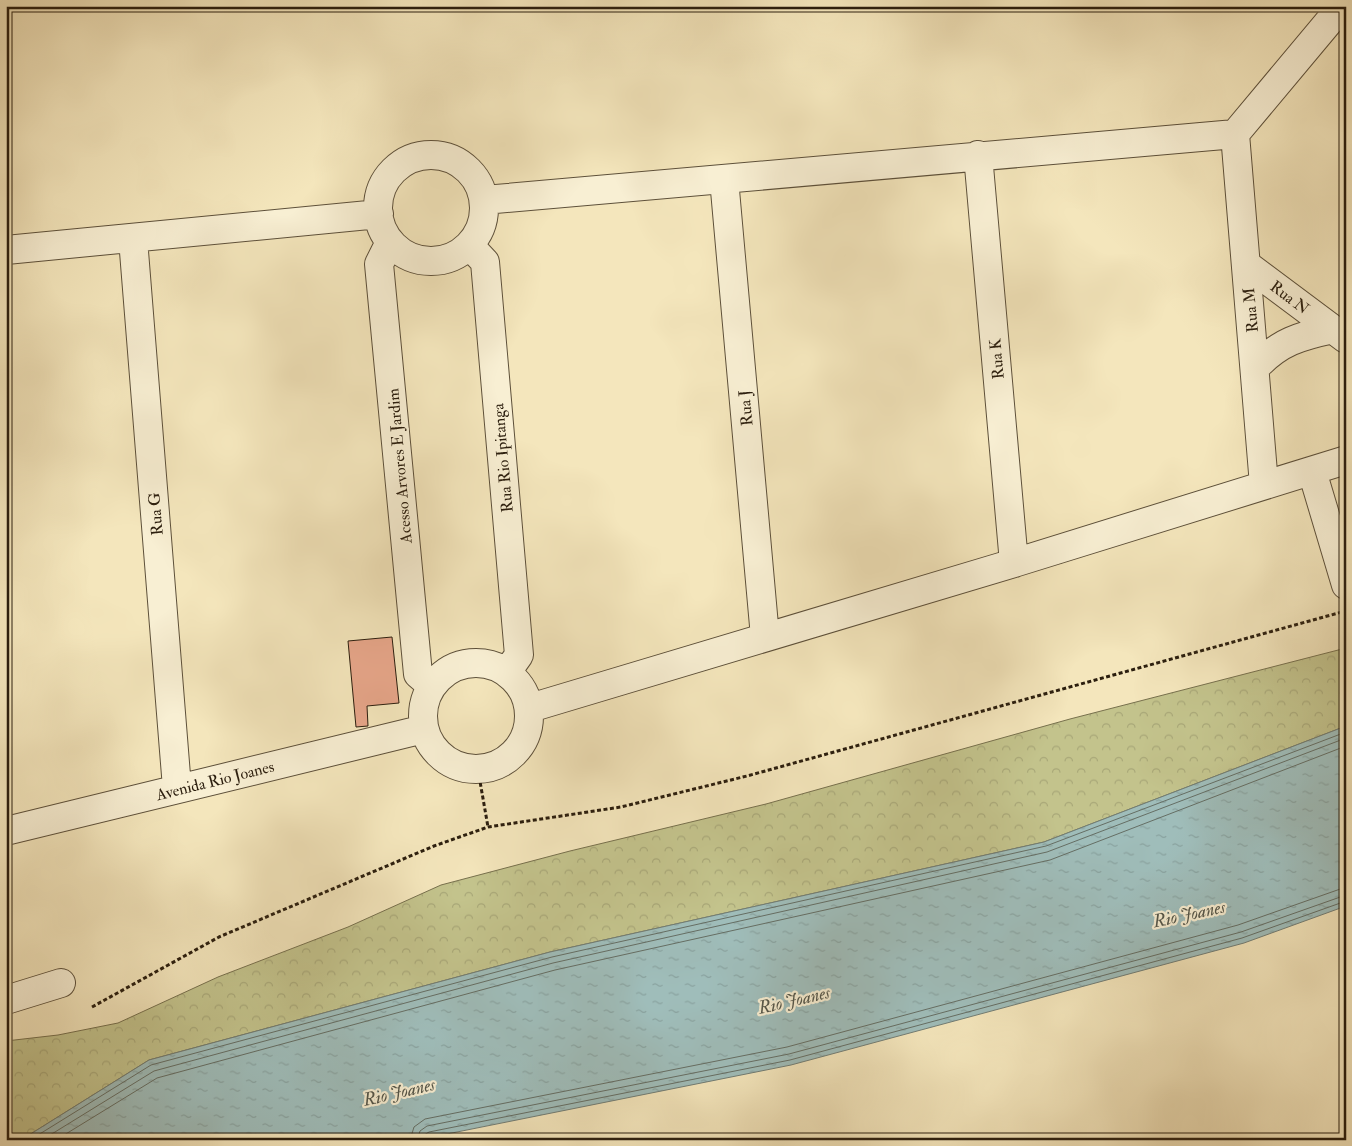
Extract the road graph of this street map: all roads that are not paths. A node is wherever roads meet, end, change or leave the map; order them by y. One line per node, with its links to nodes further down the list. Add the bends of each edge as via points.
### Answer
1 (1342, 12): 2 (street)
2 (1235, 134): 3 (street); 11 (street, Rua M)
3 (978, 155): 4 (street); 17 (street, Rua K)
4 (724, 179): 5 (street); 19 (street, Rua J)
5 (484, 200): 6 (street, via 478,181 464,166 446,157 426,155 406,161 391,174 381,191); 9 (street, via 482,226)
6 (379, 214): 7 (street); 8 (street)
7 (133, 239): 10 (street); 24 (street, Rua G)
8 (390, 242): 9 (street, via 408,256 430,262 451,258); 21 (street, Acesso Arvores E Jardim, via 379,264 418,674)
9 (470, 246): 20 (street, Rua Rio Ipitanga, via 485,262 516,616 519,655)
10 (6, 250)
11 (1247, 265): 12 (street, Rua N); 13 (street, Rua M)
12 (1339, 334): 13 (street, Rua N, via 1305,335 1270,352)
13 (1256, 367): 16 (street, Rua M)
14 (1346, 460): 15 (street)
15 (1312, 471): 16 (street); 18 (street)
16 (1264, 485): 17 (street)
17 (1014, 563): 19 (street)
18 (1346, 585)
19 (765, 637): 22 (street)
20 (507, 672): 21 (street, via 489,664 470,663 452,668 436,679); 22 (street, via 521,688)
21 (432, 686): 23 (street, via 423,716)
22 (530, 708): 23 (street, via 523,742 512,756 496,766 478,770 459,767 443,758)
23 (424, 729): 24 (street, Avenida Rio Joanes)
24 (177, 788): 25 (street, Avenida Rio Joanes)
25 (6, 831)
26 (61, 983): 27 (street)
27 (6, 1000)

